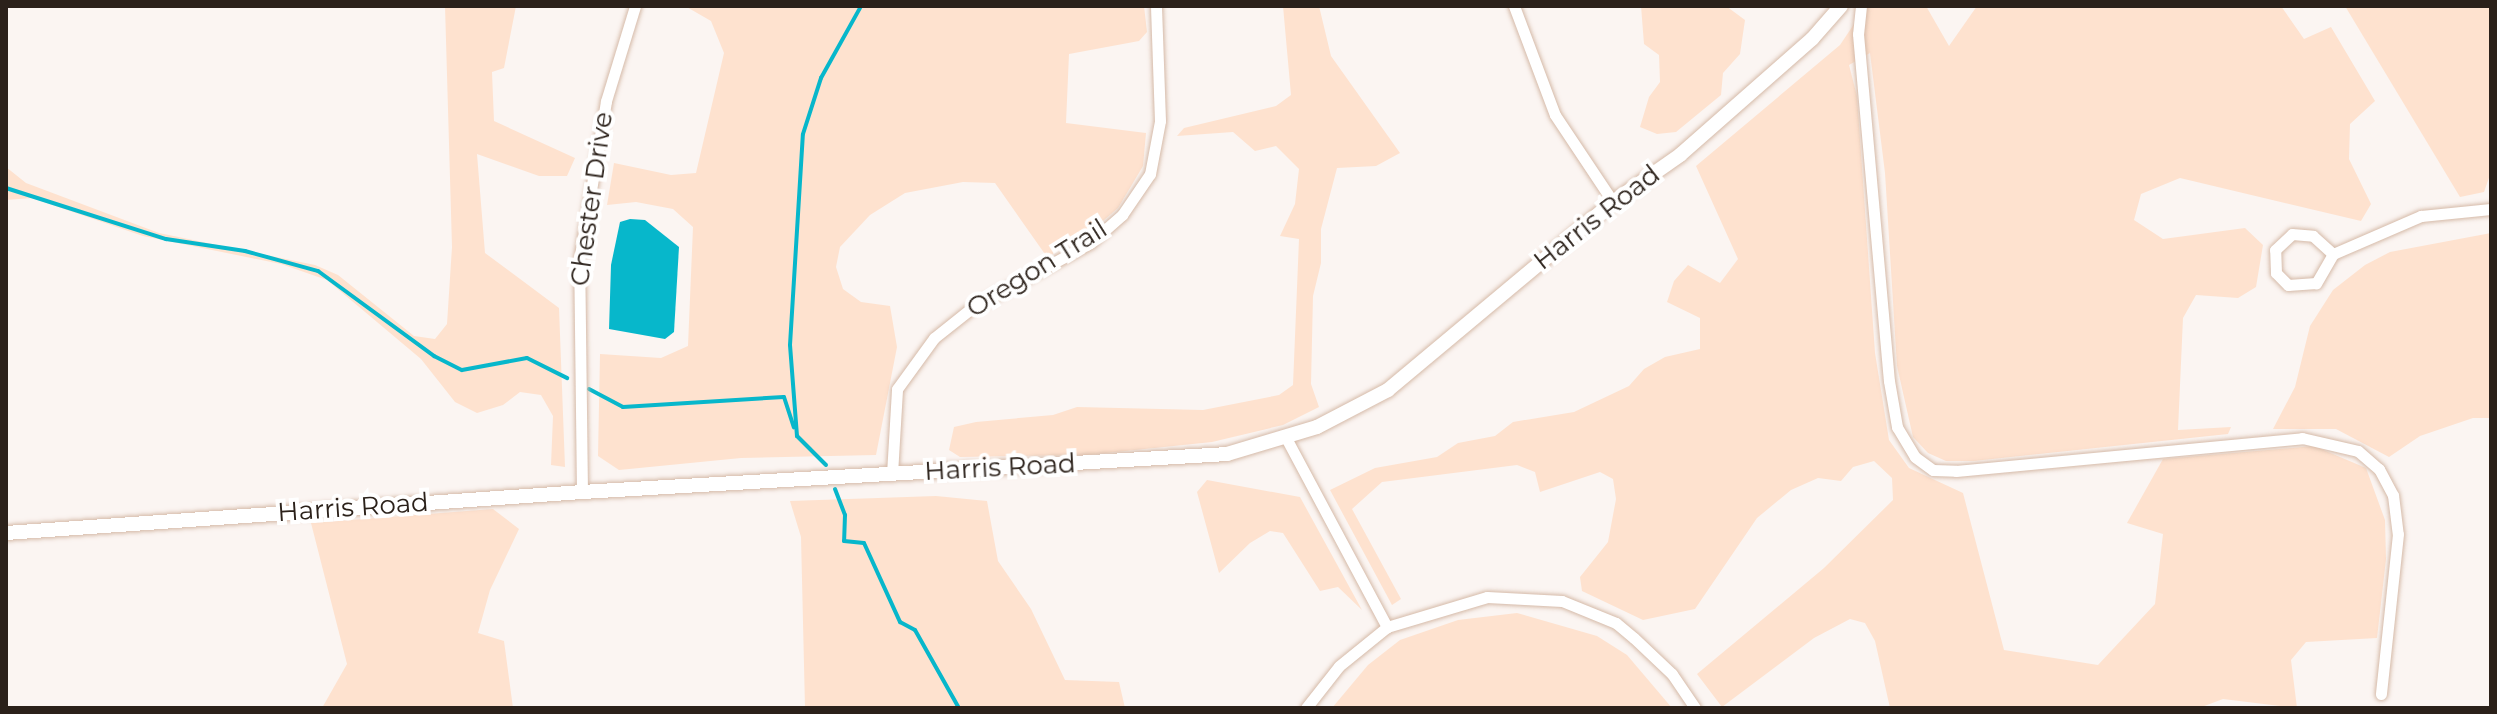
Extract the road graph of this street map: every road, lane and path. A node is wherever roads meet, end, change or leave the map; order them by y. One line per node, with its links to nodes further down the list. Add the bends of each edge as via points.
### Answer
1 (635, 6): 11 (street, Chester Drive, via 606,101 579,261 576,355)
2 (1156, 6): 10 (street, Oregon Trail, via 1160,121 1150,174 1122,215 1090,243 973,307 934,338 897,389)
3 (1514, 6): 6 (street, via 1555,115)
4 (1841, 6): 6 (street, Harris Road, via 1812,39 1680,155)
5 (1861, 6): 14 (street, via 1858,34 1889,381 1897,427 1915,457 1933,470 1956,471 2302,438 2358,451 2379,469 2393,495 2398,534)
6 (1613, 202): 9 (street, Harris Road, via 1388,390 1317,427)
7 (2491, 209): 8 (street, via 2421,216)
8 (2333, 254): 8 (street, via 2322,277 2308,286 2288,285 2274,268 2277,244 2292,234 2313,236)
9 (1285, 436): 10 (street, Harris Road, via 1227,454); 13 (street)
10 (892, 474): 11 (street, Harris Road)
11 (582, 492): 12 (street, Harris Road)
12 (6, 533)
13 (1387, 627): 15 (street, via 1339,666); 16 (street, via 1487,597 1562,601 1616,623 1672,674)
14 (2381, 694)
15 (1306, 708)
16 (1695, 708)

